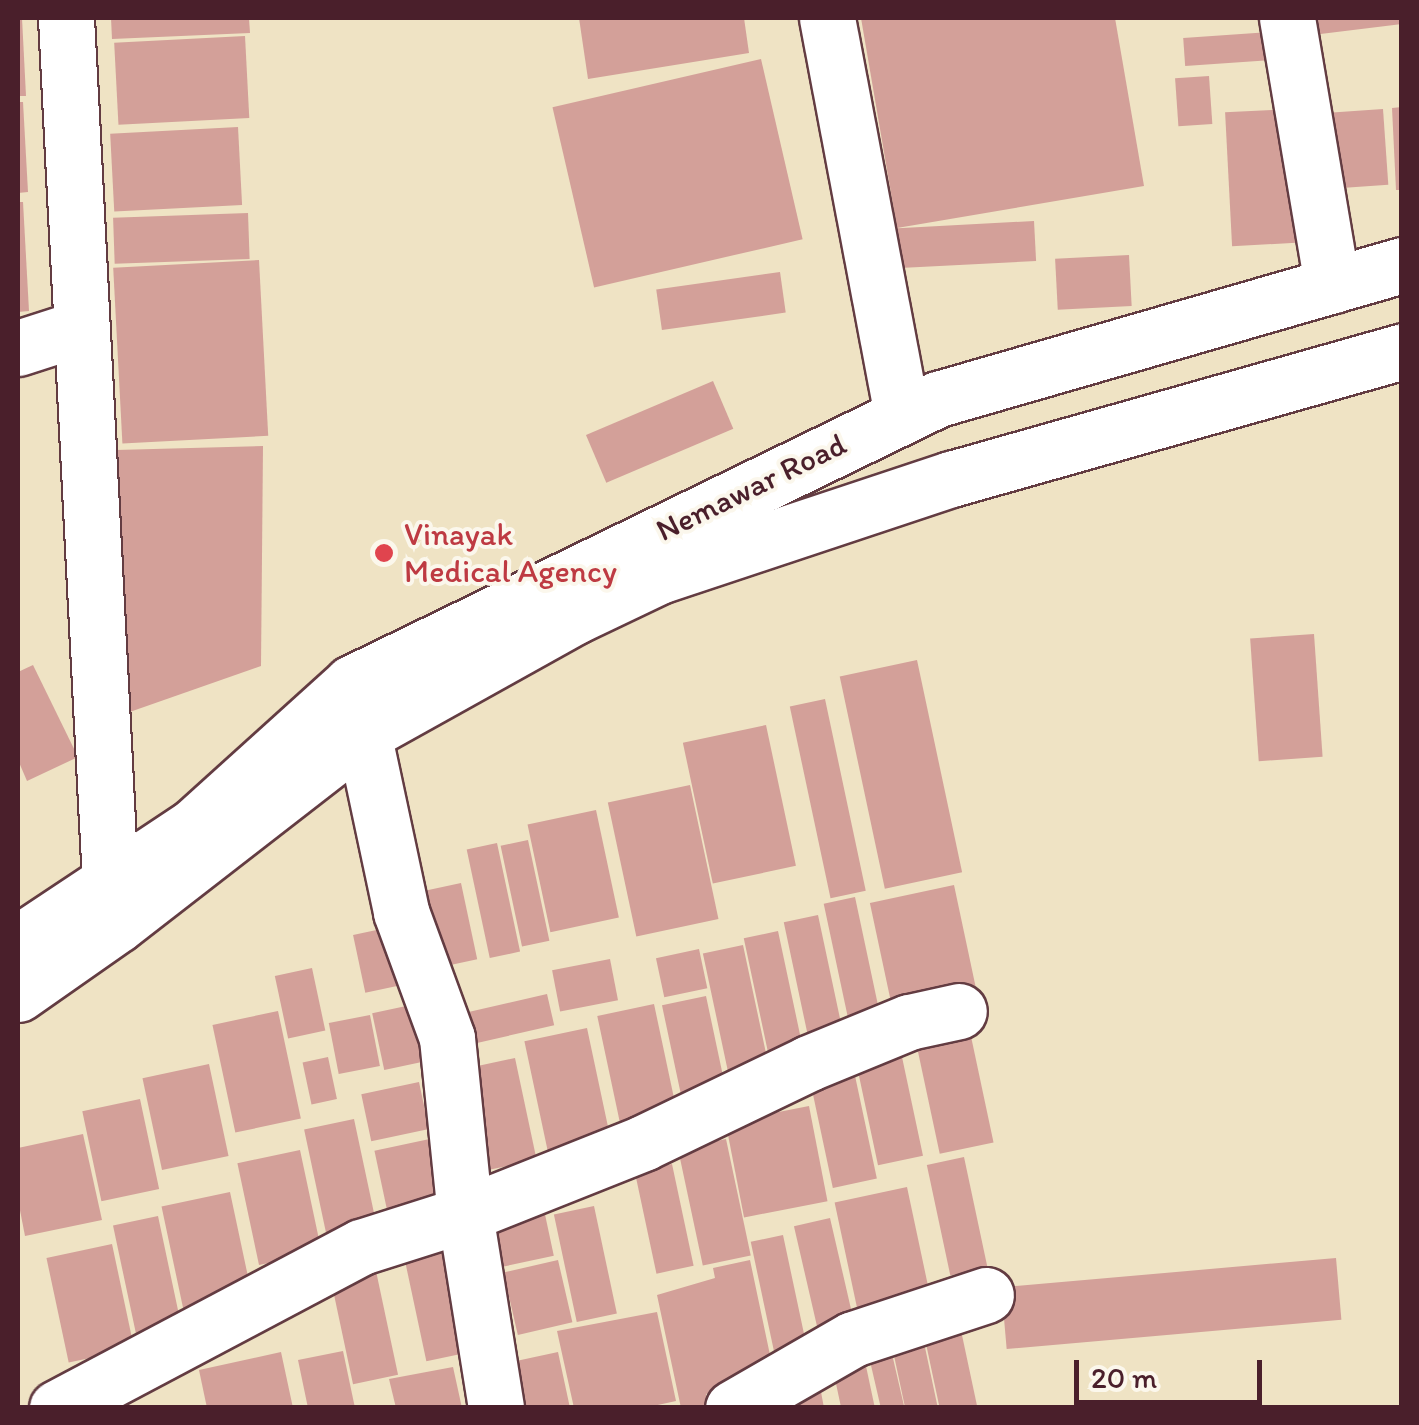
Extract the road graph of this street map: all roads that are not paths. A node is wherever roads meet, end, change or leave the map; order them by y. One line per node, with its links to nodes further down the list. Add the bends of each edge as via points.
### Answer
1 (66, 18): 6 (main road)
2 (826, 18): 9 (main road)
3 (1287, 18): 5 (main road)
4 (1402, 265): 5 (main road, Nemawar Road)
5 (1332, 285): 9 (main road, Nemawar Road)
6 (80, 328): 7 (main road); 11 (main road)
7 (18, 348)
8 (1402, 351): 10 (main road, Nemawar Road, via 951,479 659,576)
9 (902, 414): 10 (main road, Nemawar Road)
10 (358, 708): 11 (main road, Nemawar Road); 13 (main road, Nemawar Road, via 118,924); 15 (main road, via 401,912 447,1038)
11 (110, 881): 12 (main road, Nemawar Road)
12 (18, 943)
13 (18, 994)
14 (959, 1011): 15 (main road, via 909,1022 826,1056 642,1144)
15 (464, 1214): 17 (main road, via 361,1247); 18 (main road)
16 (986, 1294): 19 (main road, via 852,1340)
17 (58, 1408)
18 (496, 1408)
19 (732, 1408)

